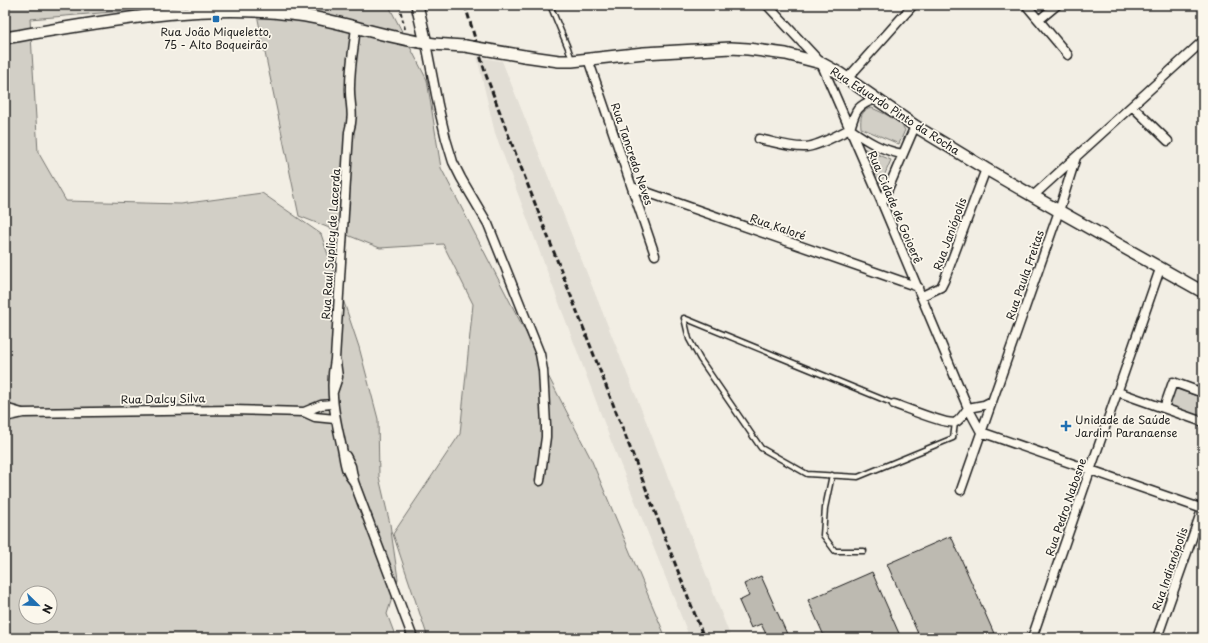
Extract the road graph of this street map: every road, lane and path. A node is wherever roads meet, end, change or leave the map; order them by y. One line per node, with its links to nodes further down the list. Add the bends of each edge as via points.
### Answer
1 (399, 5): 10 (path)
2 (417, 5): 13 (main road)
3 (550, 5): 16 (lane)
4 (913, 5): 18 (street)
5 (1026, 5): 8 (street)
6 (1057, 5): 8 (street)
7 (770, 6): 17 (street, Rua Cidade de Goioerê)
8 (1039, 20): 14 (street)
9 (356, 27): 11 (main road, Rua Eduardo Pinto da Rocha, via 299,15 219,10 128,18); 13 (main road, Rua Eduardo Pinto da Rocha); 40 (street, Rua Raul Suplicy de Lacerda, via 353,61 356,82 347,120 349,132 335,359 338,377)
10 (406, 33)
11 (5, 38)
12 (1203, 41): 20 (street)
13 (426, 43): 16 (main road, Rua Eduardo Pinto da Rocha, bridge); 54 (street, via 438,105 453,162 488,224 540,354 546,425)
14 (1068, 55)
15 (588, 59): 16 (main road, Rua Eduardo Pinto da Rocha); 17 (main road, Rua Eduardo Pinto da Rocha, via 731,48 767,51); 28 (street, Rua Tancredo Neves)
16 (572, 61)
17 (821, 63): 18 (main road, Rua Eduardo Pinto da Rocha); 22 (street, Rua Cidade de Goioerê)
18 (847, 79): 19 (main road, Rua Eduardo Pinto da Rocha)
19 (876, 99): 21 (main road, Rua Eduardo Pinto da Rocha); 22 (street, via 859,107)
20 (1132, 106): 24 (street); 26 (street)
21 (916, 126): 25 (street); 27 (main road, Rua Eduardo Pinto da Rocha)
22 (850, 129): 23 (street, via 807,147); 25 (street, via 876,146); 30 (street, Rua Cidade de Goioerê)
23 (759, 139)
24 (1168, 141)
25 (903, 154): 30 (street)
26 (1076, 157): 29 (street); 31 (street, Rua Paula Freitas)
27 (986, 169): 29 (main road, Rua Eduardo Pinto da Rocha); 36 (street, Rua Janiópolis, via 941,287)
28 (632, 187): 32 (street, Rua Tancredo Neves); 34 (street, Rua Kaloré)
29 (1032, 196): 31 (main road, Rua Eduardo Pinto da Rocha)
30 (882, 203): 34 (street, Rua Cidade de Goioerê)
31 (1059, 211): 33 (main road, Rua Eduardo Pinto da Rocha); 39 (street, Rua Paula Freitas)
32 (655, 255)
33 (1160, 269): 35 (main road, Rua Eduardo Pinto da Rocha); 37 (street, Rua Pedro Nabosne)
34 (918, 287): 36 (street, Rua Cidade de Goioerê)
35 (1203, 292)
36 (922, 296): 43 (street, Rua Cidade de Goioerê)
37 (1118, 392): 44 (street); 52 (street, Rua Pedro Nabosne)
38 (1203, 393): 44 (street, via 1173,382)
39 (992, 401): 43 (street); 51 (street, Rua Paula Freitas)
40 (332, 404): 45 (street, Rua Dalcy Silva, via 321,405); 48 (street, Rua Raul Suplicy de Lacerda)
41 (894, 404): 50 (street, via 948,423); 53 (lane, via 684,318 690,339 700,359 761,448 807,474)
42 (5, 408): 46 (street, Rua Dalcy Silva)
43 (968, 408): 50 (street); 51 (street, Rua Cidade de Goioerê)
44 (1164, 408): 49 (street)
45 (304, 412): 46 (street, Rua Dalcy Silva, via 191,409); 48 (street, Rua Dalcy Silva, via 315,417)
46 (23, 414): 47 (street, Rua Dalcy Silva)
47 (5, 417)
48 (335, 419): 58 (street, Rua Raul Suplicy de Lacerda, via 342,450)
49 (1203, 422)
50 (955, 423): 53 (lane, via 953,438 858,477)
51 (981, 432): 52 (street); 55 (street, Rua Paula Freitas)
52 (1090, 470): 56 (street); 59 (street, Rua Pedro Nabosne)
53 (832, 475): 57 (lane, via 825,508 823,535 835,551)
54 (540, 481)
55 (961, 490)
56 (1203, 508): 60 (street, Rua Indianópolis)
57 (864, 550)
58 (413, 638)
59 (1032, 638)
60 (1157, 638)

